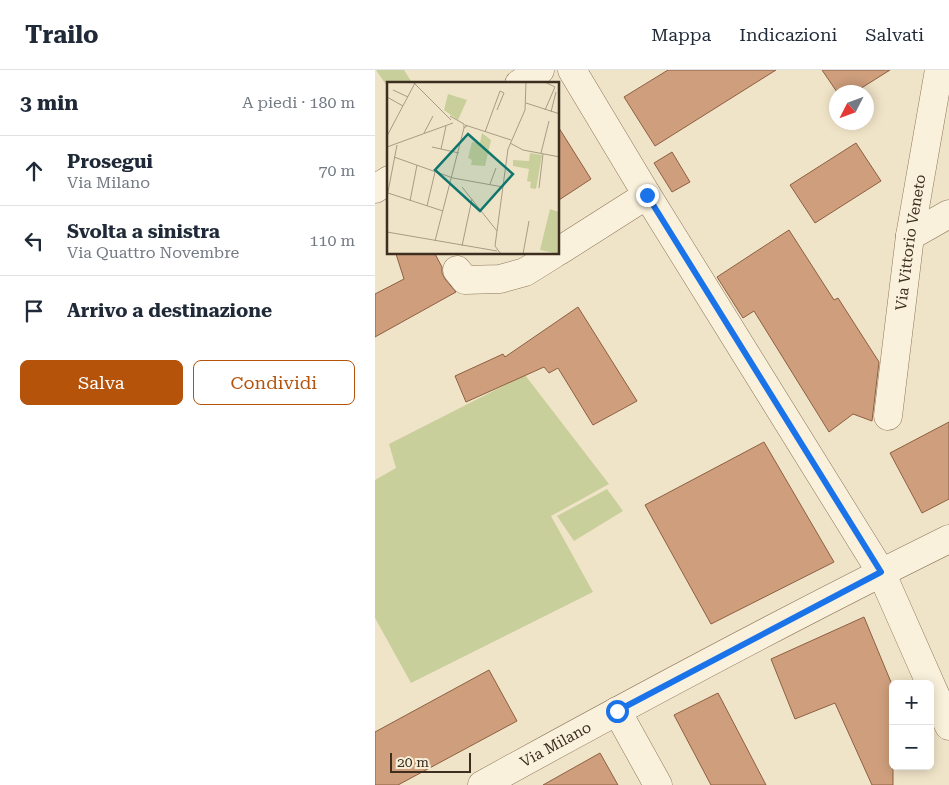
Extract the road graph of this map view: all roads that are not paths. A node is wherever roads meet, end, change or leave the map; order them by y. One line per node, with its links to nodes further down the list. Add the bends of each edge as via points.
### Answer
1 (571, 70): 5 (street)
2 (939, 70): 7 (street, Via Vittorio Veneto)
3 (387, 181): 4 (street)
4 (375, 189)
5 (647, 195): 8 (street); 13 (street)
6 (949, 214): 7 (street)
7 (910, 236): 11 (street, Via Vittorio Veneto)
8 (560, 250)
9 (552, 255): 10 (street, via 525,272 500,279 465,280)
10 (452, 261)
11 (888, 416)
12 (949, 539): 13 (street, Via Milano)
13 (881, 572): 14 (street, Via Milano); 15 (street)
14 (617, 711): 16 (street, Via Milano); 17 (street)
15 (949, 726)
16 (482, 785)
17 (658, 785)

